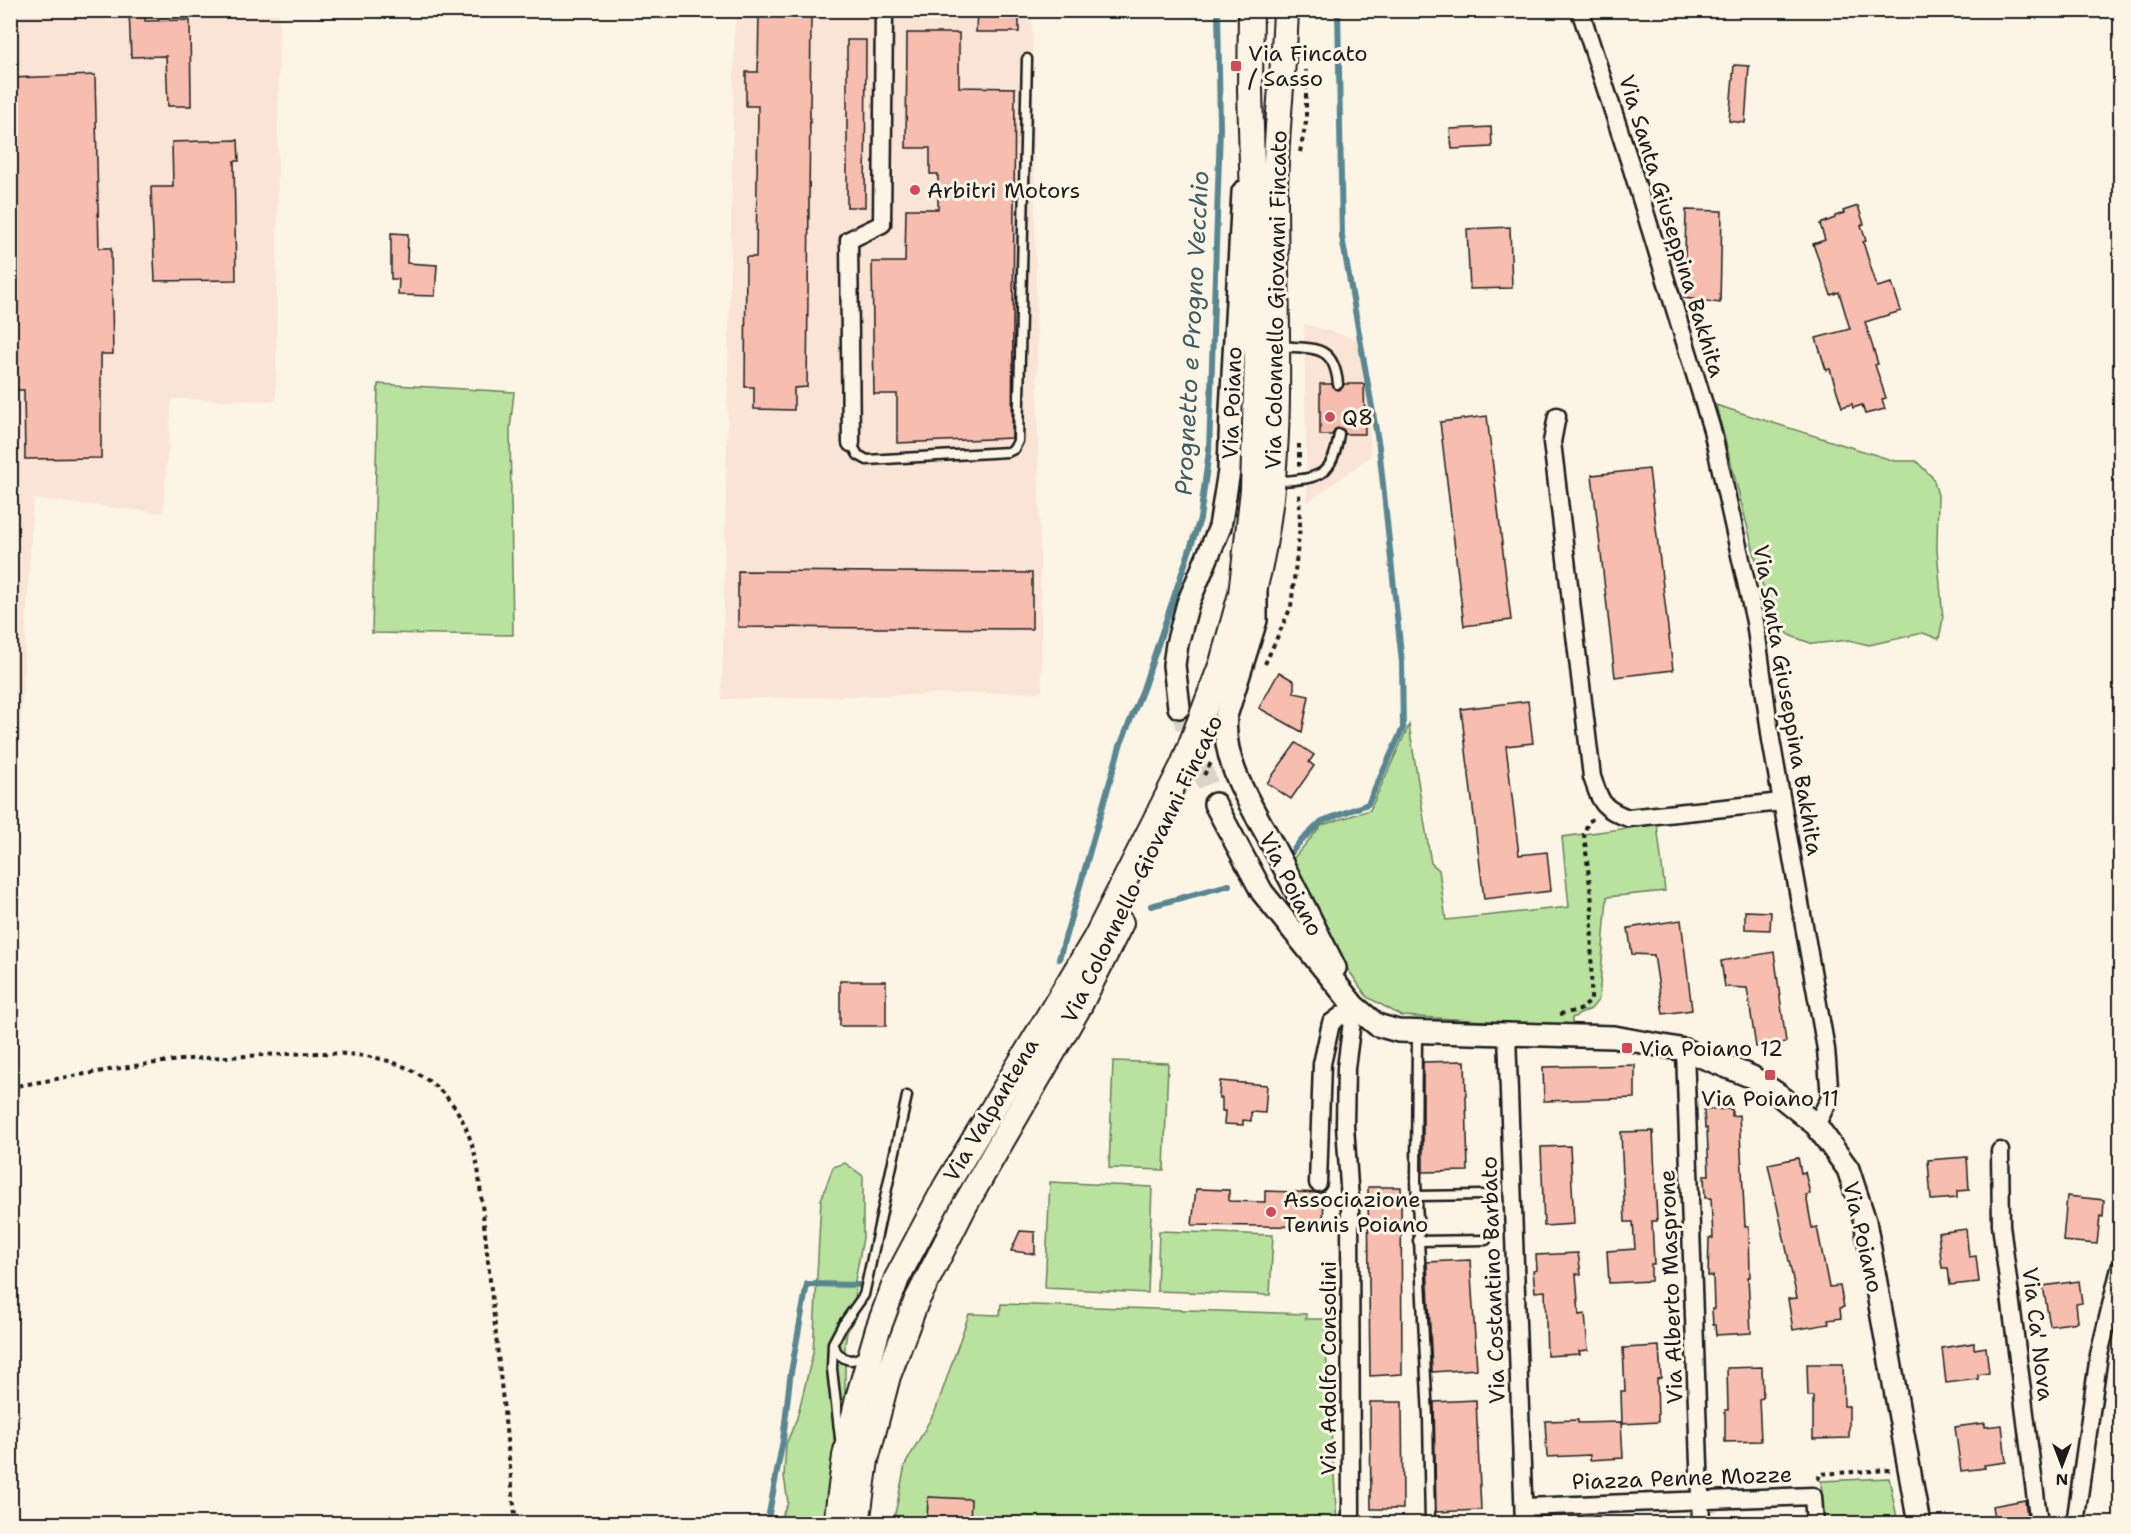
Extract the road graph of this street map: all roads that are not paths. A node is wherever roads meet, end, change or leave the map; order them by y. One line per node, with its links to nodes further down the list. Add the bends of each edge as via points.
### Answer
1 (884, 10): 11 (street, via 882,224 849,240)
2 (1251, 10): 6 (main road, Via Colonnello Giovanni Fincato)
3 (1286, 10): 7 (main road, Via Colonnello Giovanni Fincato, via 1275,194)
4 (1580, 10): 16 (street, Via Santa Giuseppina Bakhita, via 1712,430 1755,622)
5 (1027, 59): 11 (lane, via 1018,441 1008,452 867,460 858,455)
6 (1250, 89): 13 (main road, Via Colonnello Giovanni Fincato, via 1257,356 1253,490); 15 (street, Via Poiano, via 1229,471 1220,527 1188,603 1177,644 1174,666)
7 (1277, 346): 8 (lane, via 1322,351 1332,359); 12 (main road, Via Colonnello Giovanni Fincato)
8 (1338, 384)
9 (1557, 416): 16 (street, via 1552,442 1592,777 1600,800 1609,811 1628,818)
10 (1339, 434): 12 (lane, via 1327,470 1315,477)
11 (851, 443)
12 (1272, 483): 14 (main road, Via Colonnello Giovanni Fincato)
13 (1246, 543): 32 (main road, Via Valpantena, via 1241,594 1222,663 1183,765 1095,939 946,1186 897,1278)
14 (1256, 585): 18 (street, Via Poiano, via 1256,620 1226,716 1227,748 1246,797); 28 (main road, Via Colonnello Giovanni Fincato, via 1207,744 1079,1007)
15 (1179, 707)
16 (1782, 802): 23 (street, Via Santa Giuseppina Bakhita, via 1826,1049 1830,1098)
17 (1215, 804): 18 (street, Via Poiano, via 1262,892)
18 (1354, 1006): 19 (street, Via Poiano, via 1377,1025); 25 (street, via 1331,1023 1322,1064); 39 (street, Via Adolfo Consolini, via 1346,1068 1345,1125 1350,1201)
19 (1417, 1032): 20 (street, Via Poiano); 27 (lane)
20 (1507, 1034): 21 (street, Via Poiano, via 1614,1037); 36 (street, Via Costantino Barbato)
21 (1685, 1050): 23 (street, Via Poiano, via 1752,1077); 35 (street, Via Alberto Masprone)
22 (908, 1096): 33 (lane, via 864,1295 842,1326)
23 (1816, 1125): 43 (street, Via Poiano, via 1848,1169 1864,1221)
24 (2000, 1151): 44 (street, Via Ca' Nova, via 2001,1225)
25 (1318, 1183)
26 (1485, 1195): 27 (lane)
27 (1416, 1196): 30 (lane)
28 (965, 1205): 38 (main road, Via Valpantena, via 916,1302 888,1376 866,1460)
29 (1486, 1240): 30 (lane)
30 (1418, 1241): 40 (lane)
31 (2121, 1268): 45 (street, Via Ca' Nova, via 2099,1355)
32 (873, 1345): 33 (lane, via 853,1360 842,1357); 34 (main road, Via Valpantena)
33 (834, 1348): 34 (lane, via 832,1369)
34 (844, 1466): 37 (main road, Via Valpantena)
35 (1700, 1499): 36 (street, Piazza Penne Mozze); 41 (street, Via Alberto Masprone); 42 (street, Piazza Penne Mozze, via 1813,1496)
36 (1524, 1515)
37 (836, 1524)
38 (857, 1524)
39 (1351, 1524)
40 (1430, 1524)
41 (1701, 1524)
42 (1815, 1524)
43 (1919, 1524)
44 (2039, 1524)
45 (2075, 1524)

